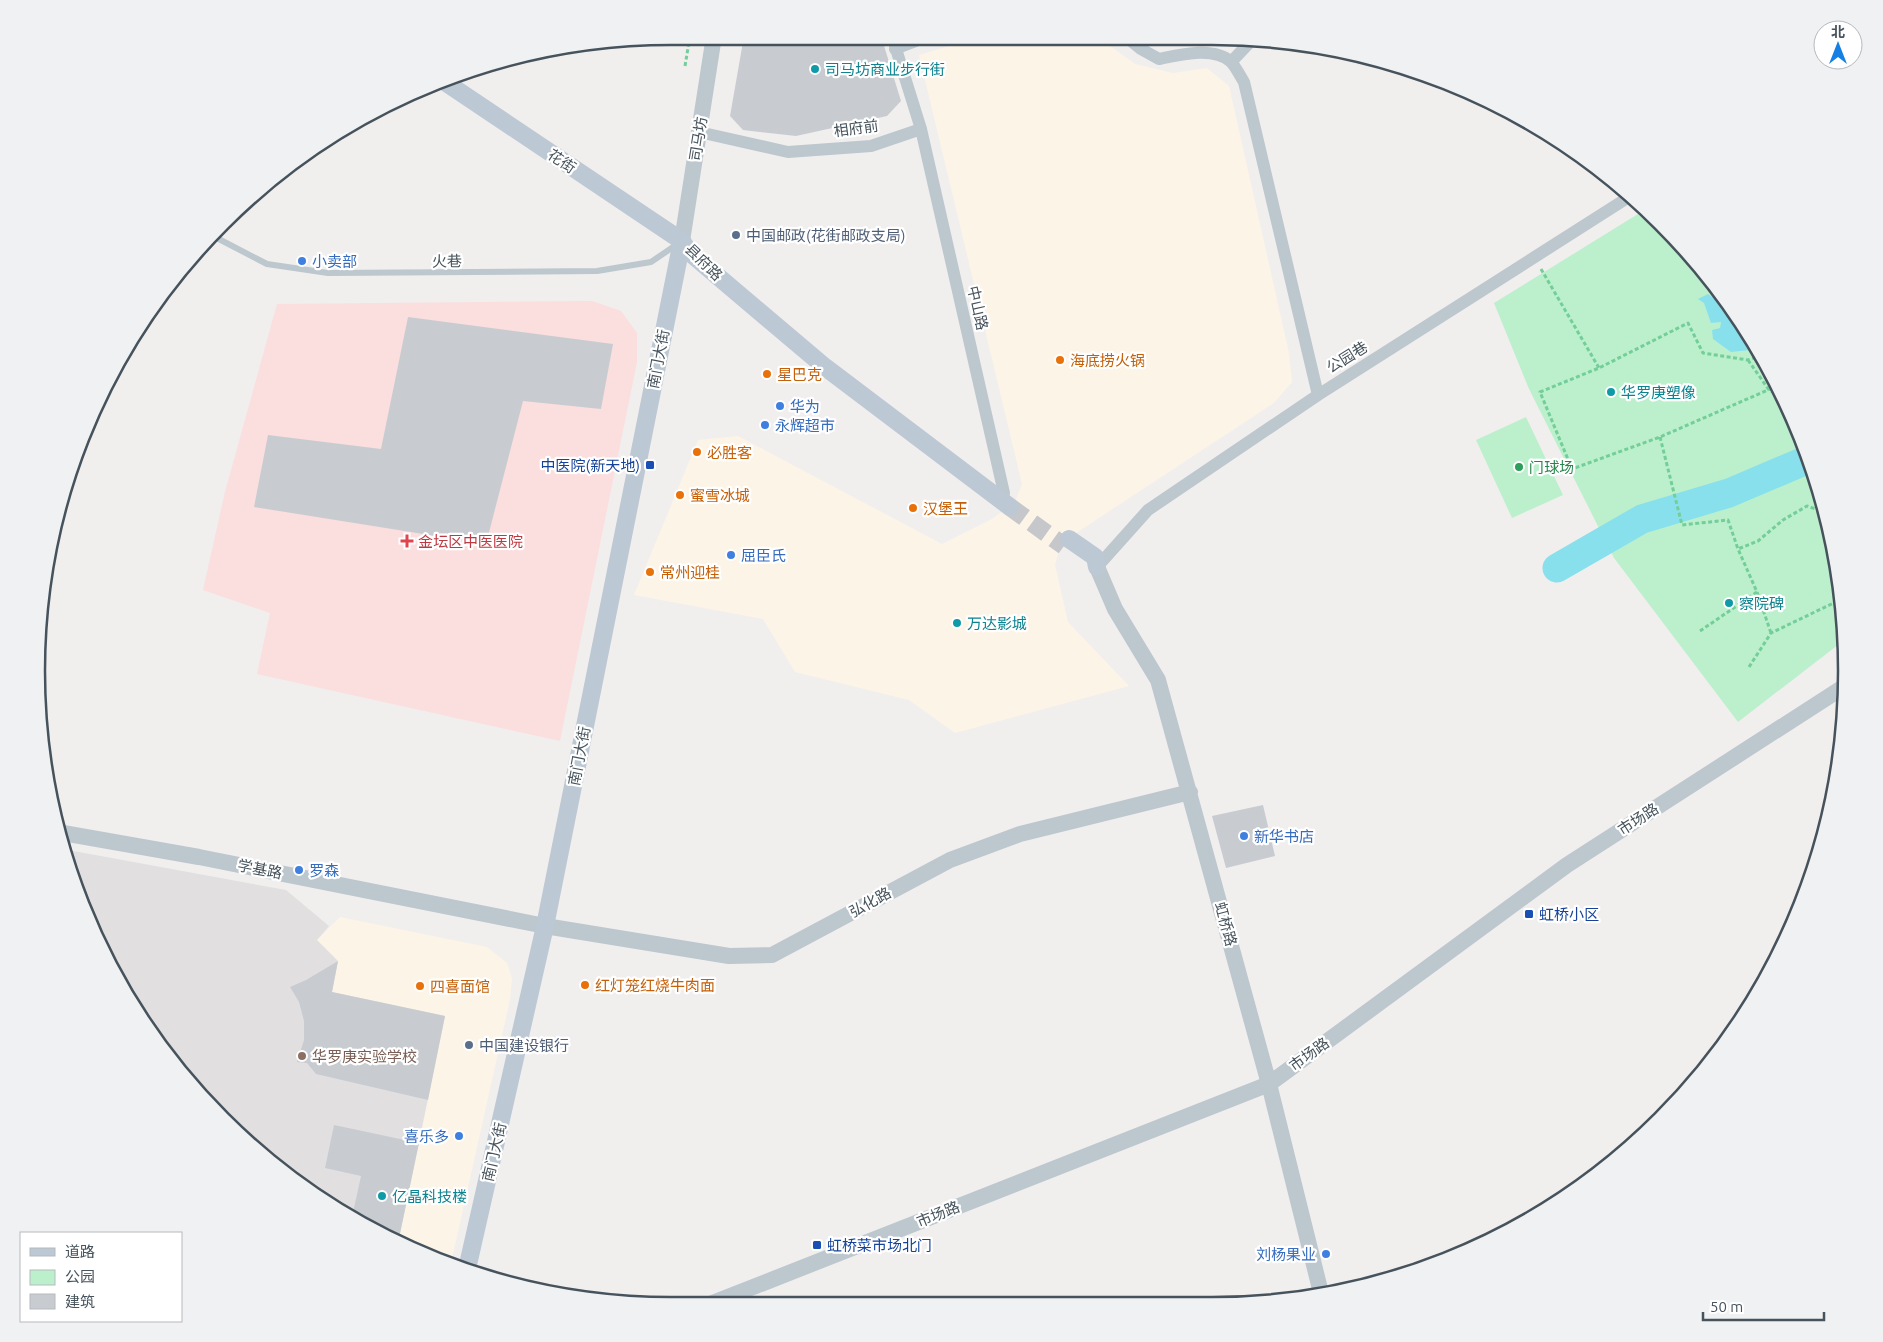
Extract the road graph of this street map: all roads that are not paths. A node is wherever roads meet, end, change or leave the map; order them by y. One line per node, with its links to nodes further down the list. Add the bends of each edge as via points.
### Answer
1 (712, 45): 10 (street, 司马坊)
2 (894, 45): 6 (street)
3 (905, 45): 6 (street)
4 (1135, 45): 7 (street, via 1159,59 1184,54 1216,54)
5 (1246, 46): 7 (street)
6 (895, 49): 9 (street)
7 (1231, 62): 14 (street, via 1244,82)
8 (450, 86): 13 (main road, 花街)
9 (921, 129): 10 (street, 相府前, via 871,146 788,152); 15 (street, 中山路)
10 (698, 132): 13 (street, 司马坊)
11 (1625, 200): 14 (street, 公园巷)
12 (218, 239): 13 (lane, 火巷, via 267,264 328,273 417,274 597,271 651,262)
13 (682, 241): 15 (main road, 县府路, via 689,252 825,367); 21 (main road, 南门大街)
14 (1318, 395): 17 (street, 公园巷, via 1148,510)
15 (1010, 501)
16 (1066, 542): 17 (main road, via 1087,563)
17 (1097, 567): 19 (street, 虹桥路, via 1116,609 1158,680)
18 (1838, 690): 22 (street, 市场路, via 1567,865)
19 (1190, 792): 21 (street, 弘化路, via 1020,834 950,860 772,955 729,956); 22 (street, 虹桥路)
20 (66, 834): 21 (street, 学基路)
21 (545, 926): 23 (main road, 南门大街)
22 (1269, 1084): 24 (street, 虹桥路); 25 (street, 市场路)
23 (468, 1263)
24 (1320, 1288)
25 (732, 1297)

